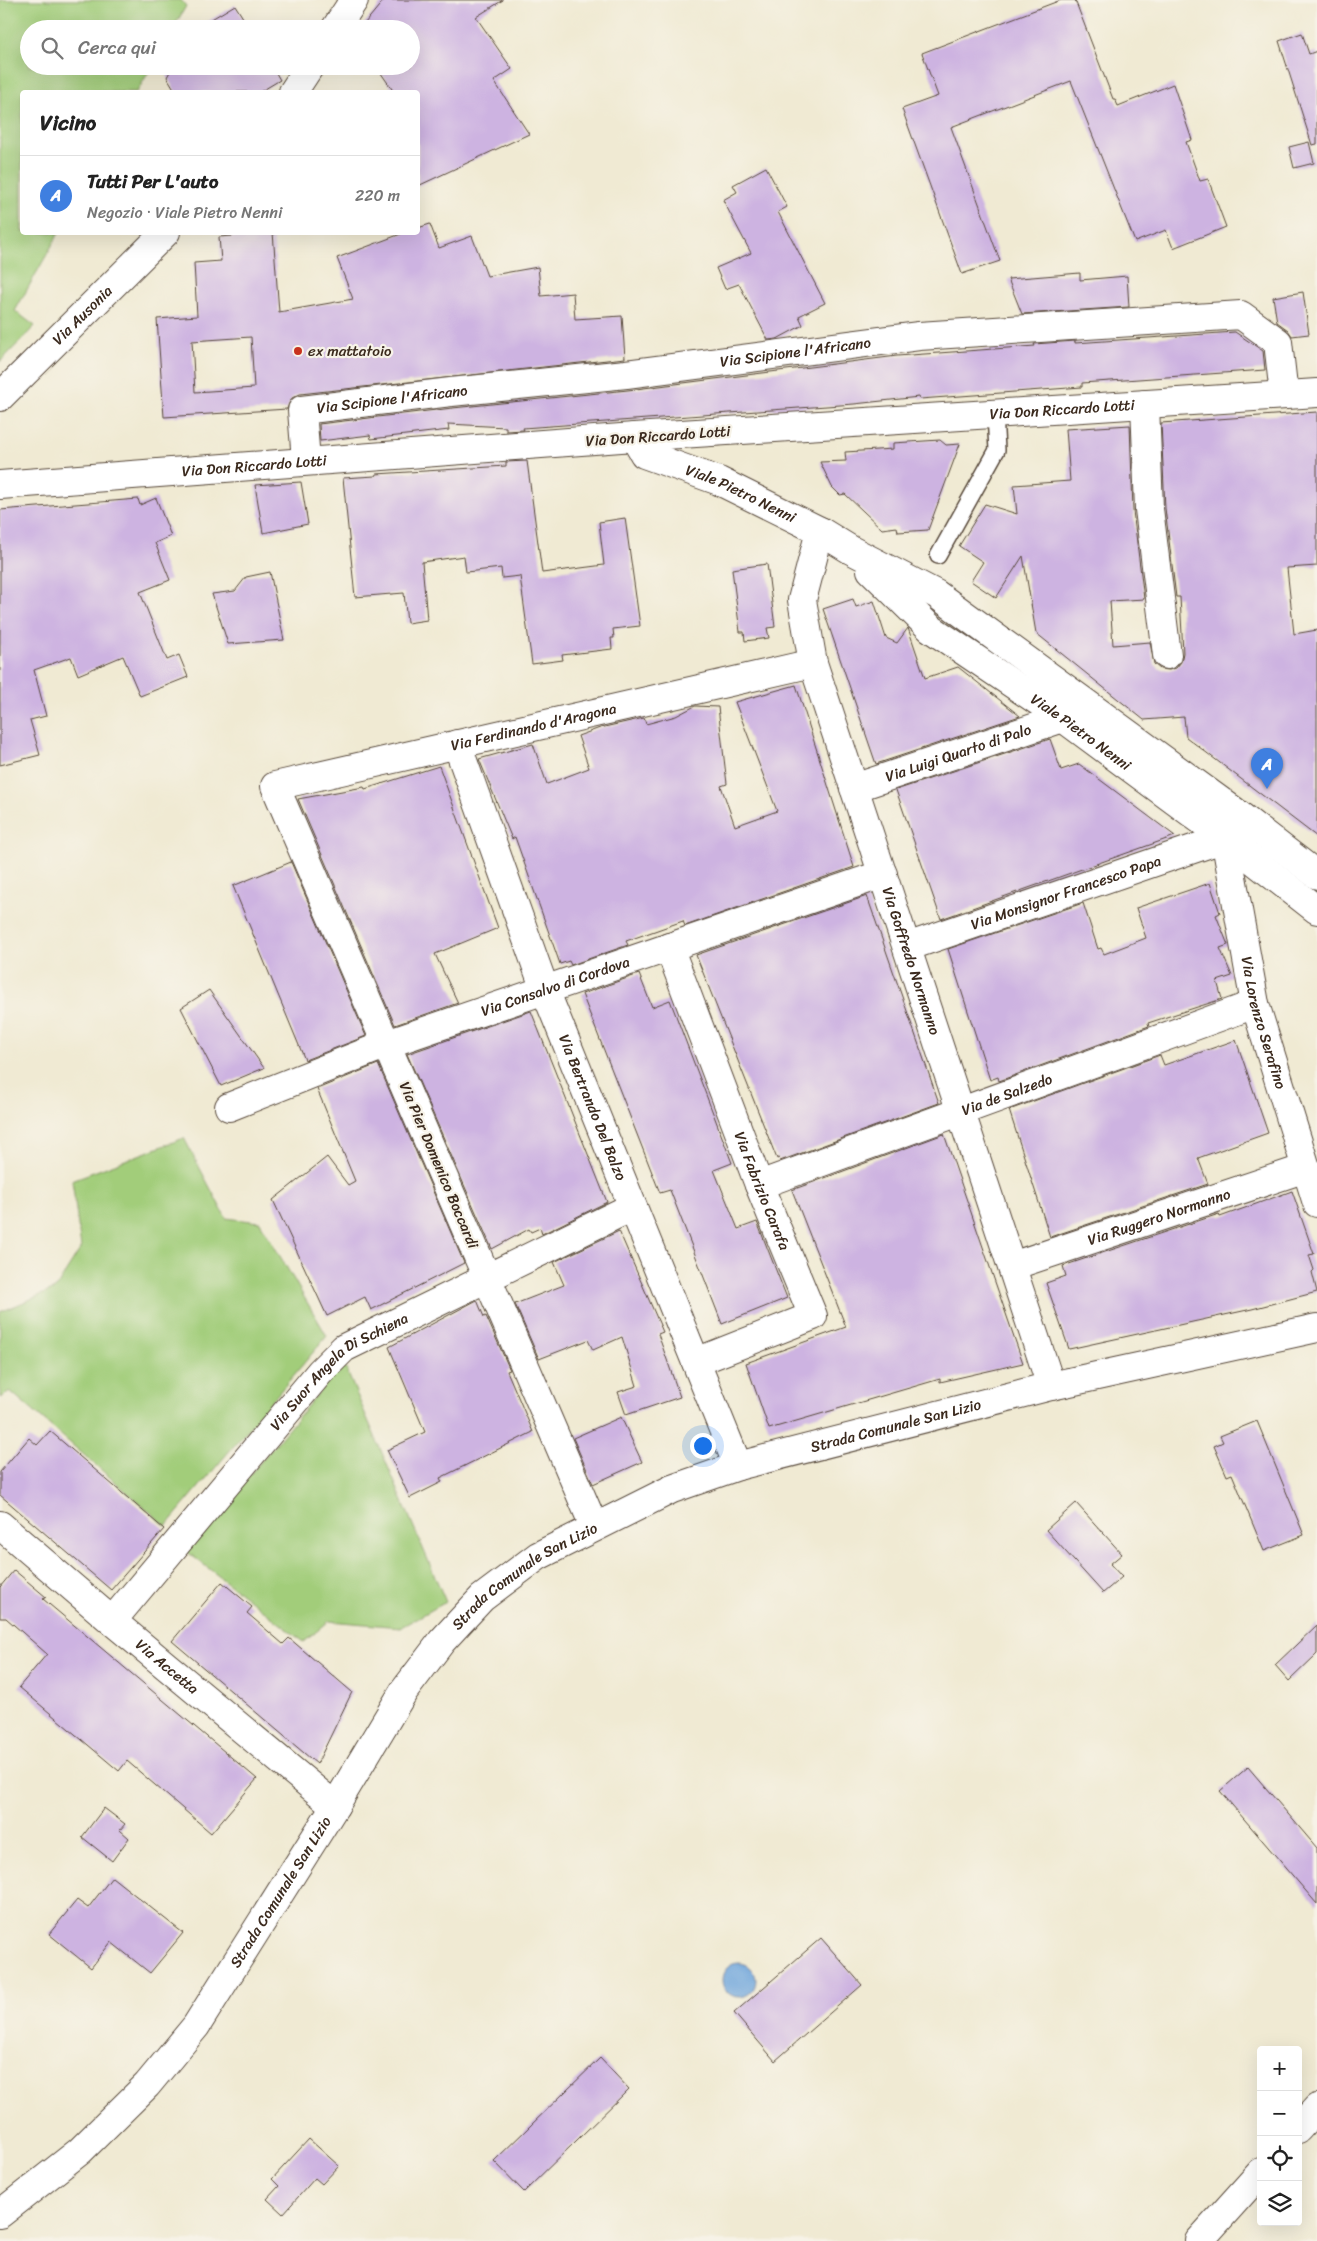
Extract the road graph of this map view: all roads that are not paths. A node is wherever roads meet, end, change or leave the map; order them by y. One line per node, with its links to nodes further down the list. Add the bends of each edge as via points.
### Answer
1 (354, 0): 2 (street)
2 (341, 20)
3 (304, 75): 4 (street)
4 (294, 90)
5 (163, 235): 8 (street, Via Ausonia)
6 (1317, 393): 7 (street, Via Don Riccardo Lotti)
7 (1284, 395): 9 (street, Via Don Riccardo Lotti); 12 (street, Via Scipione l'Africano, via 1278,342 1240,315 919,336 626,374 302,410)
8 (0, 397)
9 (1145, 404): 10 (street, Via Don Riccardo Lotti); 17 (street, via 1149,509)
10 (995, 414): 11 (street, Via Don Riccardo Lotti); 16 (lane, via 996,450)
11 (634, 437): 12 (street, Via Don Riccardo Lotti); 14 (street, Viale Pietro Nenni, via 644,454 719,482)
12 (306, 461): 13 (street, Via Don Riccardo Lotti)
13 (0, 485)
14 (820, 531): 15 (street, Viale Pietro Nenni); 18 (street, Via Goffredo Normanno, via 802,600)
15 (851, 550): 19 (street, Viale Pietro Nenni, via 930,628); 25 (street, Viale Pietro Nenni, via 936,594)
16 (938, 556)
17 (1167, 655)
18 (813, 663): 20 (street, Via Ferdinando d'Aragona); 21 (street, Via Goffredo Normanno)
19 (1063, 718): 21 (street, Via Luigi Quarto di Palo); 23 (street, Viale Pietro Nenni)
20 (457, 744): 22 (street, Via Ferdinando d'Aragona, via 275,786); 29 (street, Via Bertrando Del Balzo)
21 (854, 788): 24 (street, Via Goffredo Normanno)
22 (284, 804): 31 (street, Via Pier Domenico Boccardi)
23 (1226, 838): 26 (street, Viale Pietro Nenni); 28 (street, Via Monsignor Francesco Papa); 30 (street, Via Lorenzo Serafino)
24 (883, 874): 27 (street, Via Consalvo di Cordova); 28 (street, Via Goffredo Normanno)
25 (1317, 875)
26 (1317, 910)
27 (669, 947): 29 (street, Via Consalvo di Cordova); 35 (street, Via Fabrizio Carafa)
28 (907, 947): 33 (street, Via Goffredo Normanno)
29 (545, 990): 31 (street, Via Consalvo di Cordova); 37 (street, Via Bertrando Del Balzo)
30 (1255, 1004): 33 (street, Via de Salzedo); 34 (street, Via Lorenzo Serafino)
31 (387, 1044): 32 (street, Via Consalvo di Cordova); 39 (street, Via Pier Domenico Boccardi)
32 (229, 1107)
33 (960, 1110): 35 (street, Via de Salzedo); 38 (street, Via Goffredo Normanno)
34 (1306, 1168): 36 (street, Via Lorenzo Serafino); 38 (street, Via Ruggero Normanno)
35 (759, 1184): 41 (street, Via Fabrizio Carafa, via 813,1316)
36 (1317, 1203)
37 (632, 1207): 39 (street, Via Suor Angela Di Schiena); 41 (street, Via Bertrando Del Balzo)
38 (1012, 1266): 42 (street, Via Goffredo Normanno)
39 (488, 1278): 45 (street, Via Pier Domenico Boccardi); 46 (street, Via Suor Angela Di Schiena, via 344,1348 320,1372)
40 (1317, 1328): 42 (street, Strada Comunale San Lizio)
41 (696, 1362): 43 (street, Via Bertrando Del Balzo)
42 (1051, 1386): 43 (street, Strada Comunale San Lizio)
43 (738, 1466): 45 (street, Strada Comunale San Lizio, via 672,1489)
44 (0, 1525): 46 (street, Via Accetta)
45 (594, 1526): 47 (street, Strada Comunale San Lizio, via 538,1556 482,1598 442,1641 404,1690)
46 (112, 1621): 47 (street, Via Accetta)
47 (335, 1806): 51 (street, Strada Comunale San Lizio, via 196,2026 147,2084 80,2150)
48 (1317, 2108): 49 (street)
49 (1302, 2125)
50 (1257, 2177): 52 (street)
51 (0, 2214)
52 (1200, 2241)

